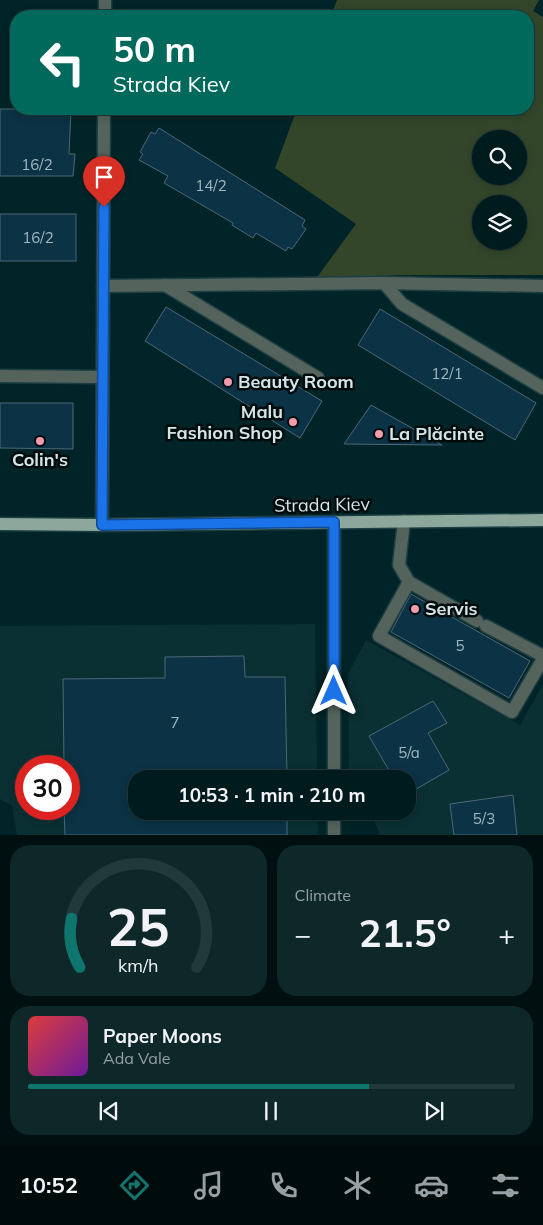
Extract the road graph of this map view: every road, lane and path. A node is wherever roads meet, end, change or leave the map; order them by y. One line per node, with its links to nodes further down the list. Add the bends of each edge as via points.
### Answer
1 (104, 115): 4 (street)
2 (384, 283): 3 (street); 5 (street); 9 (street, via 402,304)
3 (165, 285): 4 (street); 8 (street)
4 (103, 286): 7 (street)
5 (543, 286)
6 (0, 376): 7 (street)
7 (103, 377): 14 (street)
8 (318, 378)
9 (543, 388)
10 (543, 520): 11 (main road, Strada Kiev)
11 (404, 521): 12 (main road, Strada Kiev); 15 (street, via 399,565)
12 (334, 522): 14 (main road, Strada Kiev); 17 (street)
13 (0, 524): 14 (main road, Strada Kiev)
14 (102, 525)
15 (409, 582): 16 (street); 16 (street, via 379,636 512,712)
16 (543, 657)
17 (334, 770)
18 (334, 820): 19 (street)
19 (334, 835)

